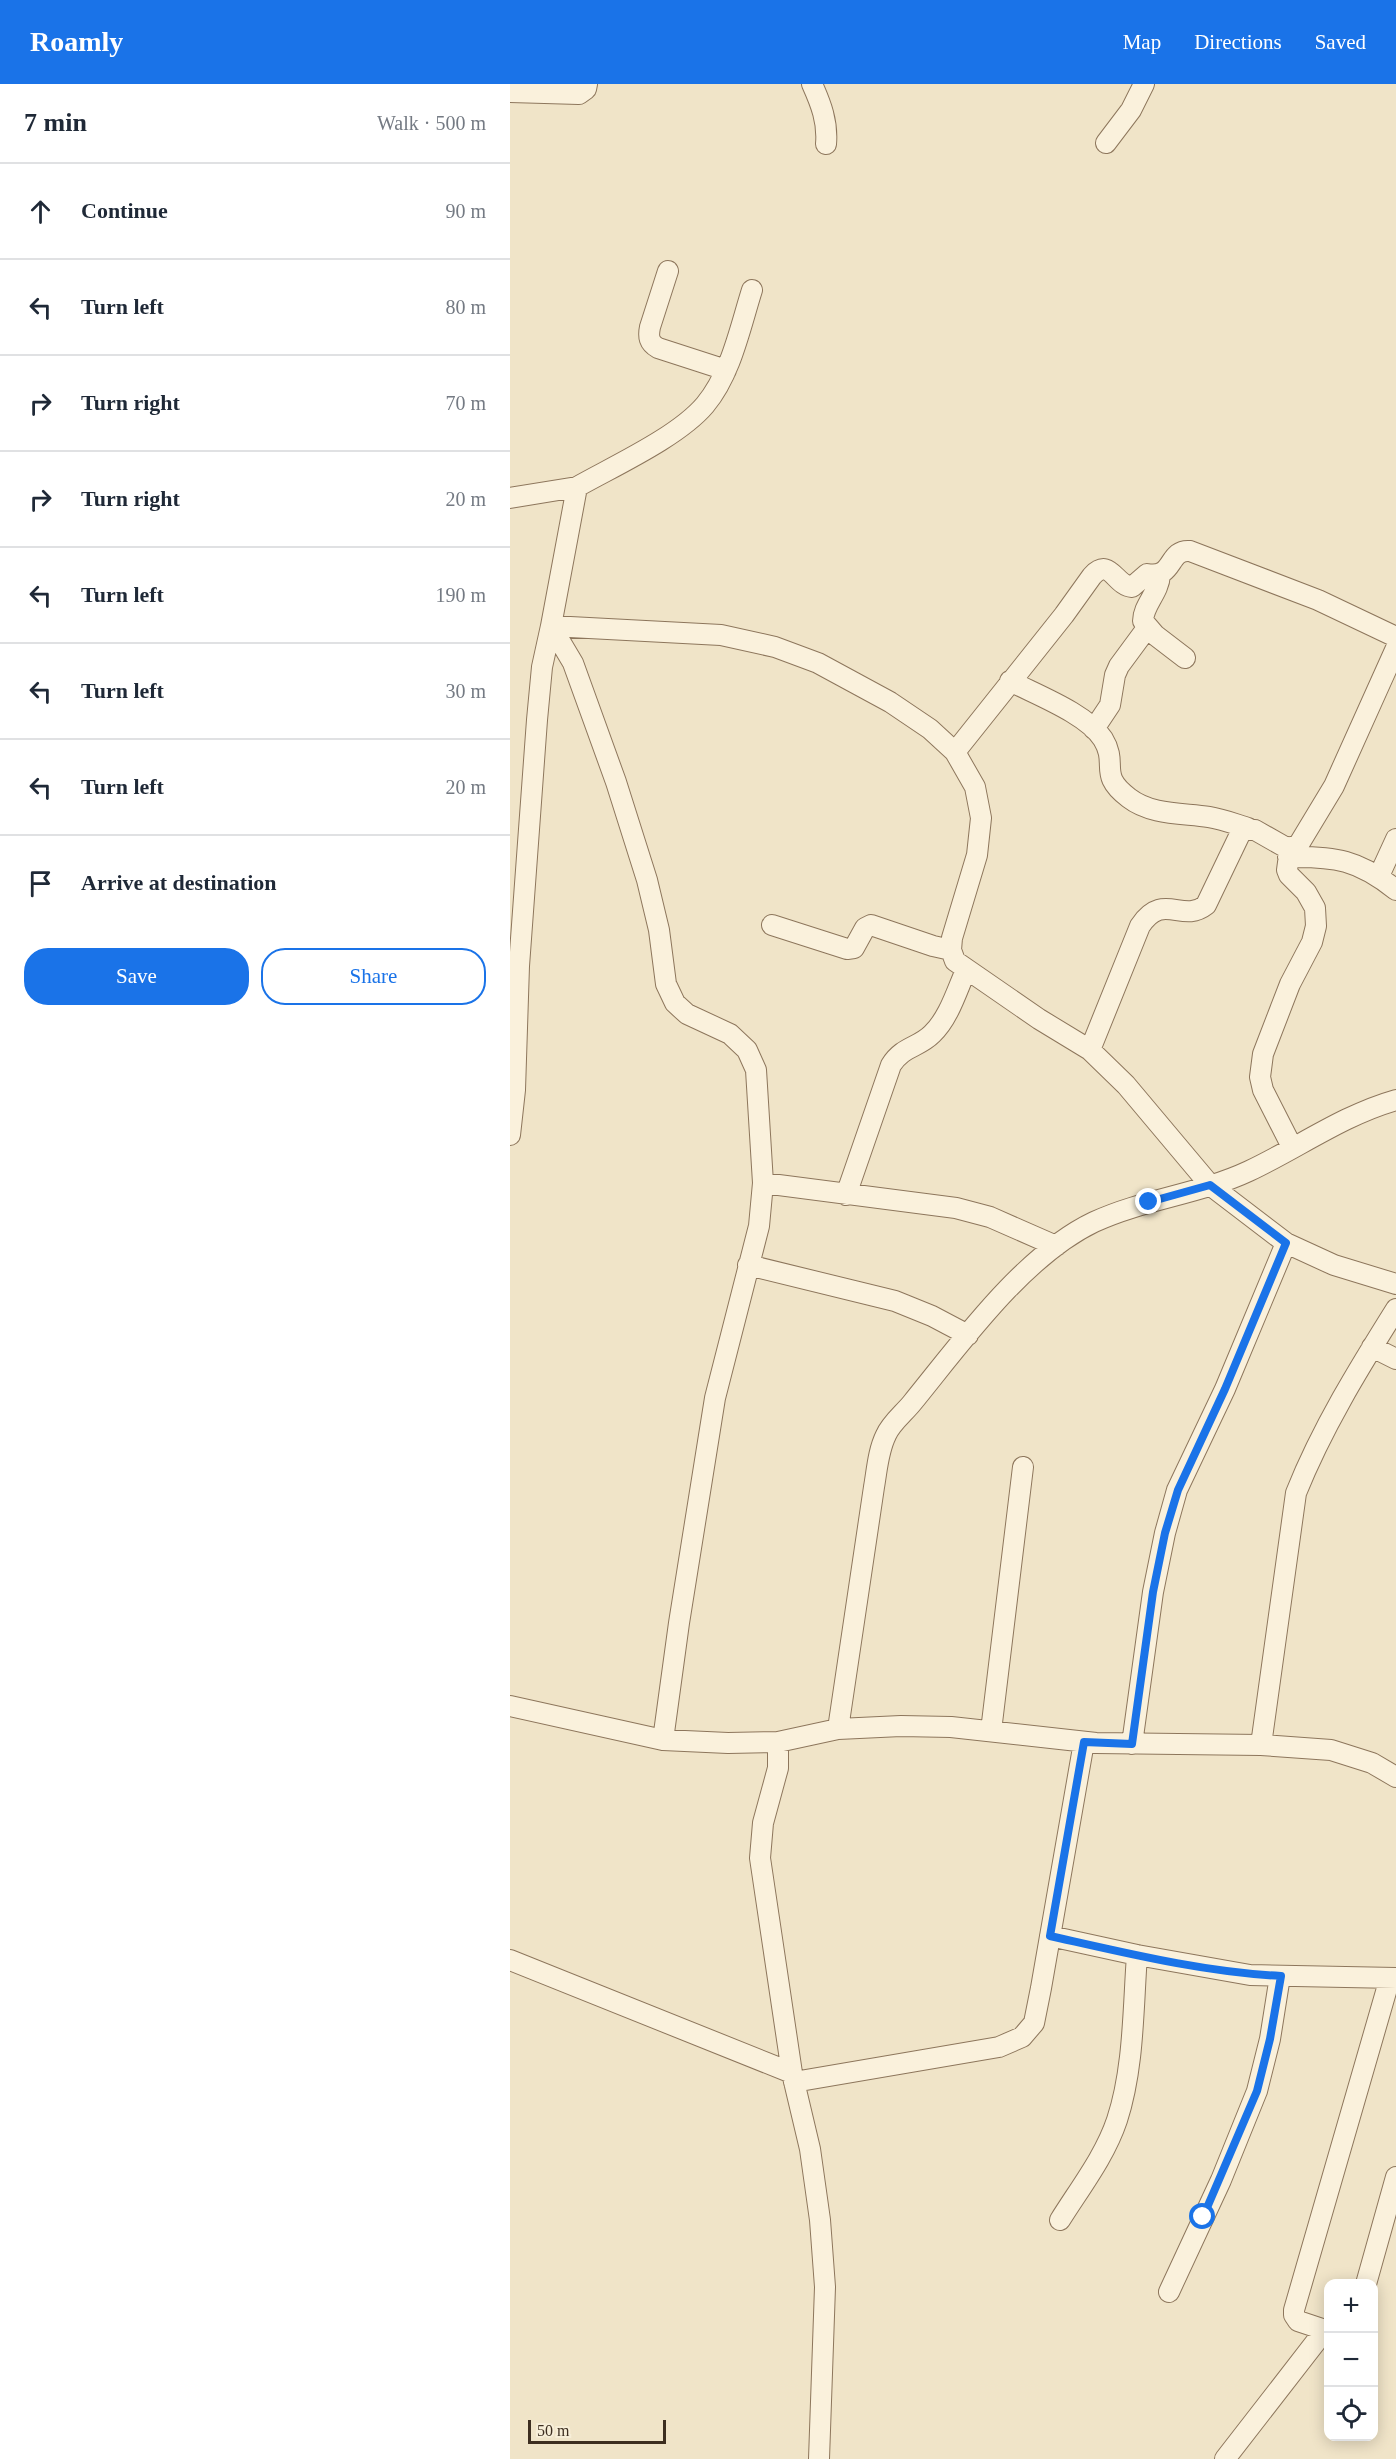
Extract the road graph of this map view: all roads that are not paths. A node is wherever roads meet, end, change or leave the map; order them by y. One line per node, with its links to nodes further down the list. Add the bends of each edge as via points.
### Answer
1 (587, 84): 4 (street, via 579,94)
2 (812, 84): 6 (street, via 828,128)
3 (1144, 84): 5 (street, via 1131,110)
4 (510, 92)
5 (1106, 143)
6 (825, 144)
7 (668, 271): 9 (street, via 650,327 651,344)
8 (752, 290): 9 (street)
9 (726, 369): 10 (street, via 705,405 681,428)
10 (577, 487): 11 (street); 13 (street)
11 (510, 498)
12 (1160, 575): 14 (street, via 1156,593 1143,616); 15 (street, via 1178,553 1190,551 1318,600); 18 (street, via 1147,574 1128,587 1109,570 1096,571)
13 (551, 626): 20 (street, via 721,635 776,646 818,663 890,702); 28 (street, via 540,688); 34 (street, via 573,663 616,782 647,880 666,984 675,1003 687,1014 730,1034 747,1050 756,1070)
14 (1147, 627): 17 (street); 19 (street, via 1119,666 1110,705)
15 (1396, 637)
16 (1396, 648): 23 (street, via 1334,786 1299,844)
17 (1185, 658)
18 (1010, 681): 19 (street); 20 (street)
19 (1094, 729): 21 (street, via 1108,747 1113,783 1130,799 1149,808 1209,817)
20 (955, 752): 27 (street, via 975,787 981,818 977,855)
21 (1248, 828): 23 (street); 30 (street, via 1238,835 1206,905 1191,912 1160,909 1148,915 1140,926)
22 (1396, 839): 24 (street)
23 (1289, 852): 24 (street, via 1336,858); 33 (street, via 1287,870 1315,908 1316,926 1263,1054 1260,1077)
24 (1379, 876): 25 (street)
25 (1396, 890)
26 (772, 925): 27 (street, via 848,949 854,948 865,928 871,925)
27 (951, 950): 29 (street, via 955,961)
28 (514, 965): 32 (street)
29 (966, 970): 30 (street); 36 (street, via 932,1034 897,1054 891,1065)
30 (1090, 1050): 35 (street, via 1126,1085)
31 (1396, 1100): 33 (street, via 1363,1111)
32 (510, 1135)
33 (1292, 1147): 35 (street, via 1251,1170)
34 (763, 1183): 36 (street); 39 (street, via 759,1226)
35 (1210, 1185): 37 (street); 38 (street, via 1093,1222)
36 (846, 1195): 38 (street, via 956,1208 990,1217)
37 (1286, 1243): 40 (street, via 1334,1265); 52 (street, via 1178,1490 1153,1592)
38 (1056, 1246): 42 (street, via 1018,1278)
39 (748, 1265): 42 (street, via 895,1301); 49 (street, via 715,1398)
40 (1396, 1284)
41 (1396, 1309): 43 (street)
42 (968, 1335): 47 (street, via 887,1432 879,1453)
43 (1372, 1347): 44 (street); 53 (street, via 1309,1459 1296,1493)
44 (1396, 1359)
45 (1023, 1467): 48 (street)
46 (510, 1706): 49 (street)
47 (838, 1729): 48 (street, via 901,1726); 50 (street)
48 (991, 1731): 51 (street)
49 (663, 1740): 50 (street)
50 (778, 1742): 60 (street, via 778,1767 763,1823 760,1858)
51 (1084, 1742): 52 (street); 55 (street)
52 (1132, 1744): 53 (street)
53 (1261, 1745): 54 (street, via 1331,1750 1372,1763)
54 (1396, 1777)
55 (1050, 1936): 56 (street); 60 (street, via 1034,2023 1022,2037 999,2047)
56 (1137, 1955): 58 (street, via 1250,1975); 62 (street, via 1129,2057 1116,2122)
57 (510, 1960): 60 (street)
58 (1281, 1976): 59 (street); 64 (street, via 1257,2091)
59 (1393, 1978): 65 (street, via 1294,2310 1298,2321)
60 (793, 2078): 67 (street, via 811,2161 825,2287)
61 (1396, 2177): 63 (street)
62 (1060, 2220)
63 (1367, 2279)
64 (1169, 2292)
65 (1324, 2329)
66 (1325, 2333): 68 (street)
67 (819, 2459)
68 (1225, 2459)

